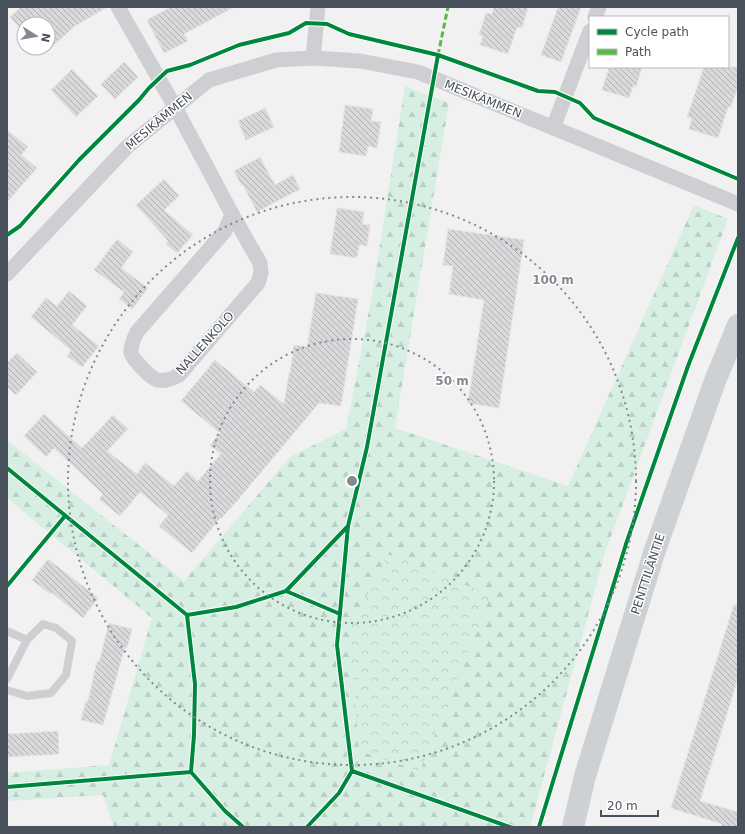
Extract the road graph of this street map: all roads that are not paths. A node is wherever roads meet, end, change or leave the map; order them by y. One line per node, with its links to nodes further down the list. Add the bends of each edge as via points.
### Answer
1 (118, 7): 5 (street, NALLENKOLO)
2 (318, 7): 4 (street)
3 (589, 34): 6 (street)
4 (313, 58): 5 (street, MESIKÄMMEN, via 276,60 209,80); 6 (street, MESIKÄMMEN, via 360,61 418,72)
5 (175, 107): 8 (street, NALLENKOLO); 9 (street, MESIKÄMMEN, via 127,148)
6 (553, 128): 7 (street, MESIKÄMMEN)
7 (738, 204)
8 (232, 214): 8 (street, NALLENKOLO, via 260,263 262,273 258,283 179,375 168,380 158,380 136,362 131,352 133,340 137,332 225,231)
9 (9, 269)
10 (738, 325): 15 (street, PENTTILÄNTIE, via 715,381 654,553 585,776)
11 (7, 631): 12 (lane)
12 (26, 640): 13 (lane); 14 (lane, via 43,624 56,628 72,641 66,675 51,693 27,696)
13 (7, 679)
14 (7, 690)
15 (573, 827)

